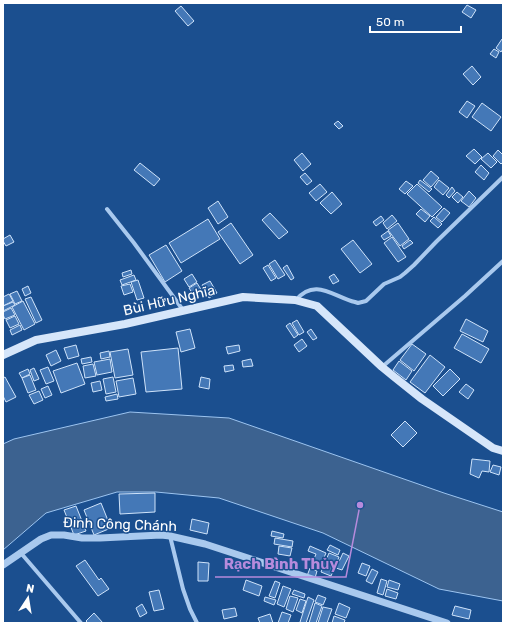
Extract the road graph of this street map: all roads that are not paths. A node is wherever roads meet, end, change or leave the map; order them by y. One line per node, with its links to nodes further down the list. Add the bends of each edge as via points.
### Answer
1 (503, 178): 4 (street, via 414,265 400,277 384,284 366,301 358,303 324,290 305,291)
2 (107, 209): 5 (street)
3 (503, 261): 7 (street, via 448,311)
4 (295, 300): 5 (main road, Bùi Hữu Nghĩa, via 242,297); 7 (main road, Bùi Hữu Nghĩa, via 317,306)
5 (184, 310): 6 (main road, Bùi Hữu Nghĩa, via 36,340)
6 (3, 355)
7 (380, 364): 8 (main road, via 429,404 493,448)
8 (503, 451)
9 (170, 536): 10 (street, Đinh Công Chánh, via 51,536 41,538); 13 (street, via 183,589); 14 (street, Đinh Công Chánh, via 205,544)
10 (20, 552): 11 (street, Đinh Công Chánh); 12 (street)
11 (3, 565)
12 (81, 623)
13 (197, 623)
14 (448, 623)

